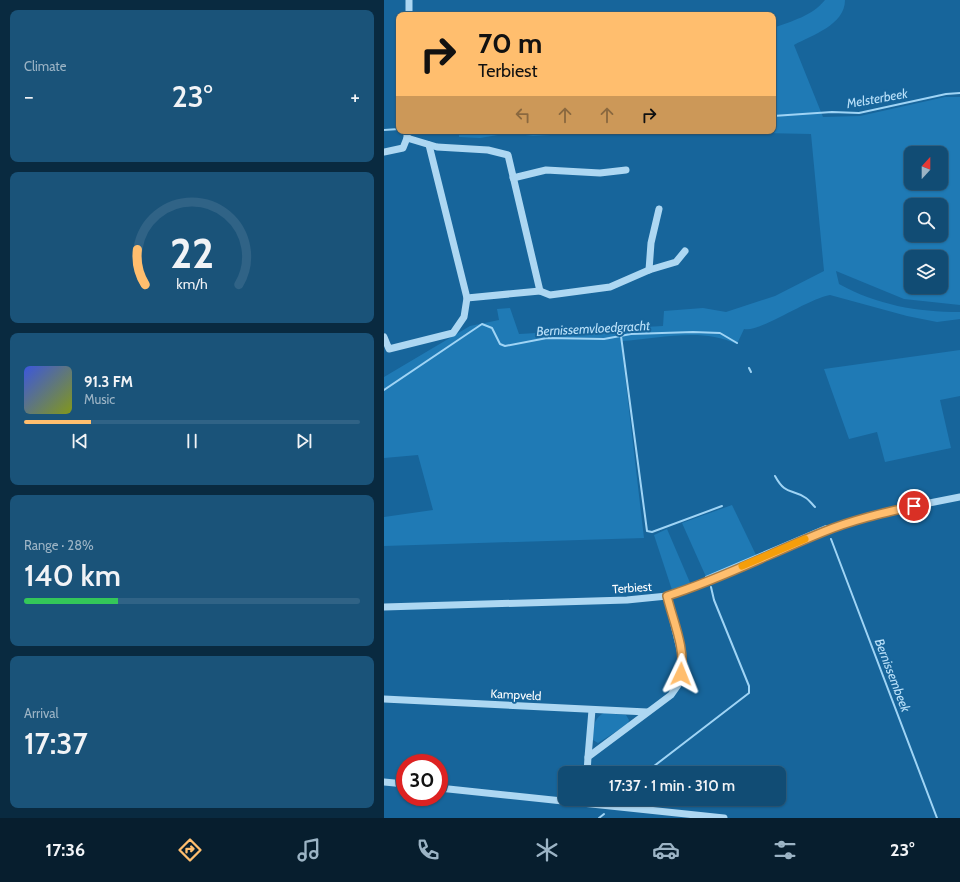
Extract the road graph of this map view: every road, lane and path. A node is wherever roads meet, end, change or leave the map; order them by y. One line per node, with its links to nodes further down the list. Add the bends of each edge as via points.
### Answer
1 (409, 0): 2 (street)
2 (409, 12)
3 (407, 134): 4 (street); 5 (street, via 403,148)
4 (429, 144): 7 (street, via 437,147 488,150 508,155); 12 (street)
5 (384, 152)
6 (626, 170): 7 (street, via 600,174 546,170)
7 (513, 178): 11 (street)
8 (660, 210): 10 (street, via 651,243)
9 (685, 251): 10 (street, via 676,262)
10 (649, 270): 11 (street, via 610,287 550,295)
11 (540, 291): 12 (street)
12 (467, 298): 13 (street, via 464,317 453,333 389,349)
13 (384, 337)
14 (960, 497): 15 (street, Terbiest, via 884,512 846,523)
15 (667, 596): 16 (street, Terbiest, via 627,600); 19 (street, via 683,662 678,685 670,695)
16 (384, 607)
17 (384, 699): 18 (street, Kampveld)
18 (592, 710): 19 (street, Kampveld); 20 (street)
19 (647, 712): 20 (street)
20 (588, 757): 21 (street)
21 (587, 766)
22 (384, 782): 23 (street)
23 (396, 783)
24 (448, 789): 25 (street)
25 (558, 799)
26 (609, 806): 27 (street)
27 (724, 818)

